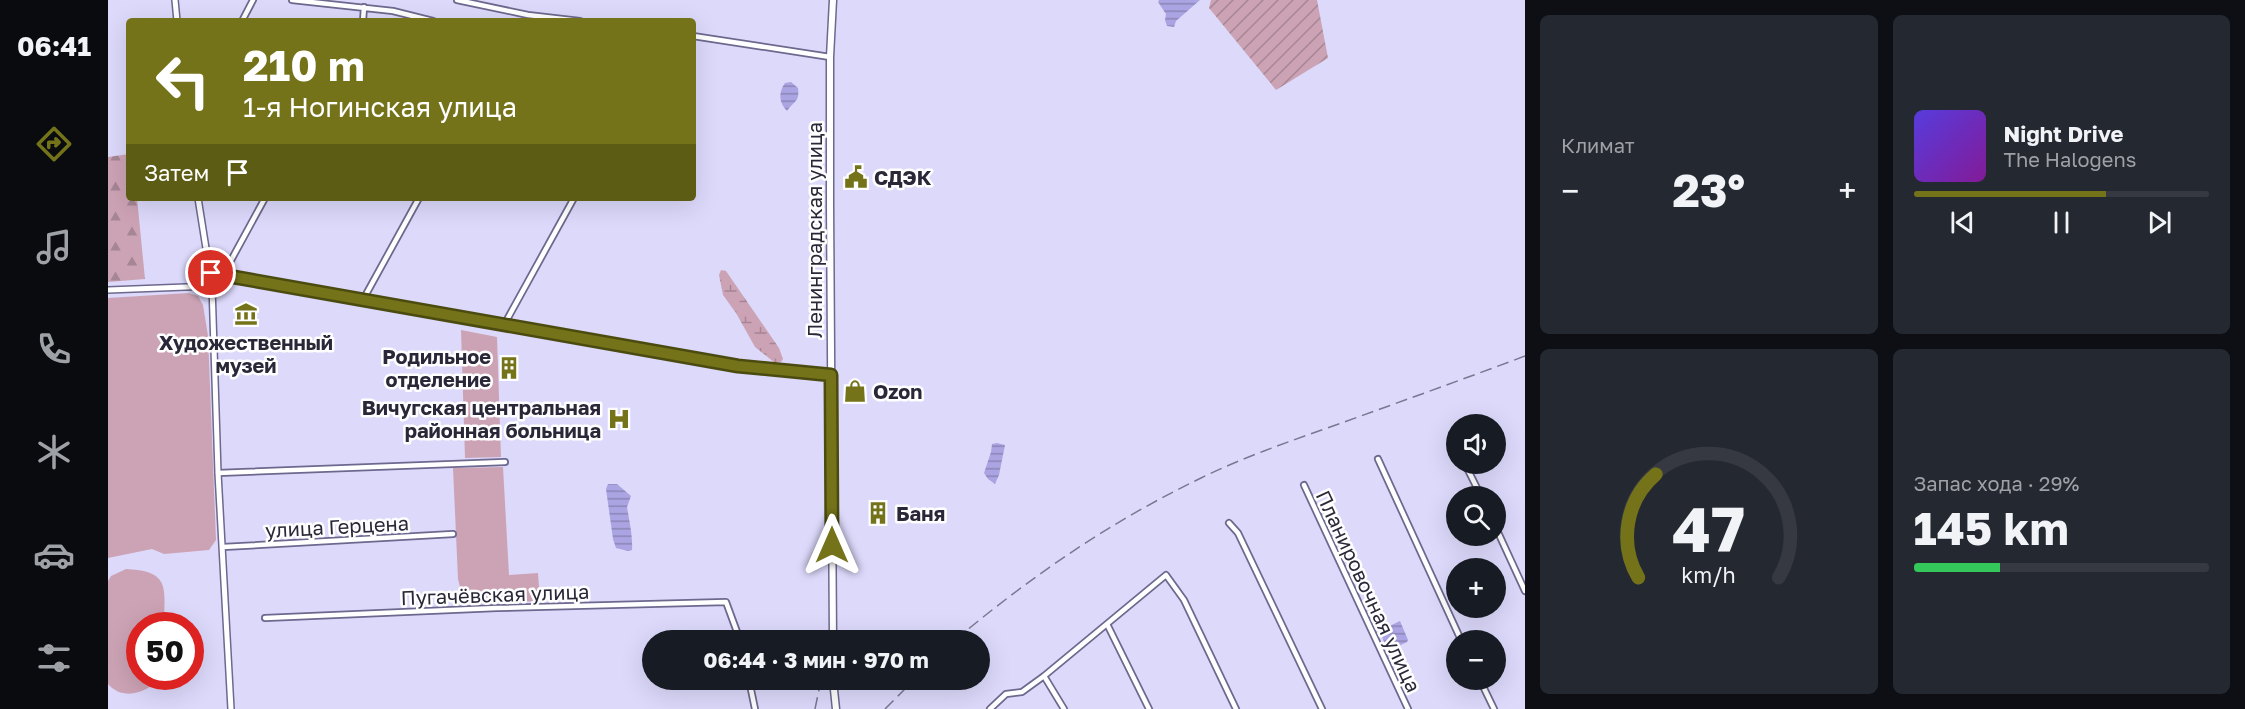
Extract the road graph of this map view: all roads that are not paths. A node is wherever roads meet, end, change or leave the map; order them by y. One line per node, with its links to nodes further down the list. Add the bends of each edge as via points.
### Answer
1 (175, 0): 7 (street)
2 (253, 0): 8 (street)
3 (292, 0): 6 (street)
4 (457, 0): 11 (street)
5 (833, 0): 13 (main road, Ленинградская улица)
6 (364, 7): 9 (street); 10 (street)
7 (177, 18)
8 (244, 18)
9 (363, 18)
10 (421, 18)
11 (555, 18)
12 (696, 36): 13 (street)
13 (830, 57): 24 (main road, Ленинградская улица)
14 (199, 201): 18 (street)
15 (263, 201): 19 (street)
16 (417, 201): 22 (street)
17 (572, 201): 23 (street)
18 (211, 273): 19 (street); 20 (street)
19 (223, 274): 22 (street)
20 (212, 286): 21 (street); 27 (street)
21 (108, 290)
22 (364, 298): 23 (street)
23 (504, 326): 24 (street, via 738,366)
24 (831, 375): 37 (main road, Ленинградская улица)
25 (1378, 459): 38 (street)
26 (505, 462): 27 (street)
27 (218, 473): 32 (street)
28 (1304, 485): 51 (street, Планировочная улица)
29 (1229, 523): 50 (street, via 1238,533)
30 (453, 534): 32 (street, улица Герцена)
31 (1504, 546): 33 (street)
32 (223, 548): 43 (street)
33 (1525, 591)
34 (265, 618): 36 (street, Пугачёвская улица, via 726,602)
35 (1107, 624): 39 (street); 48 (street); 49 (street, via 1166,575 1187,605)
36 (736, 630)
37 (833, 630)
38 (1456, 630)
39 (1044, 676): 46 (street, via 1022,692 1006,694); 47 (street)
40 (751, 690): 44 (street)
41 (834, 690): 45 (main road)
42 (1485, 690): 52 (street)
43 (231, 709)
44 (756, 709)
45 (836, 709)
46 (990, 709)
47 (1064, 709)
48 (1149, 709)
49 (1236, 709)
50 (1322, 709)
51 (1408, 709)
52 (1494, 709)

